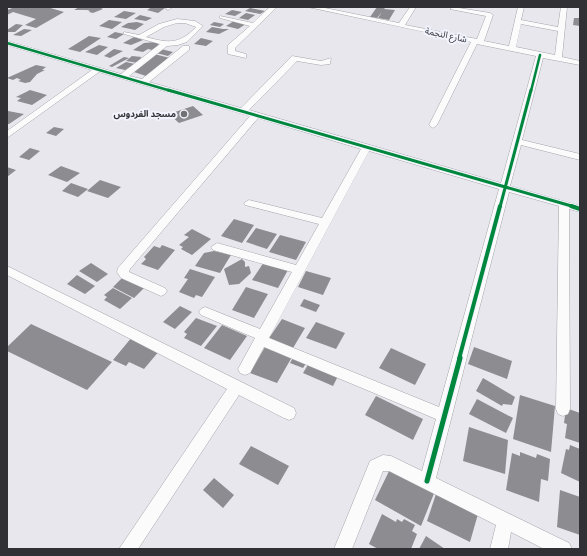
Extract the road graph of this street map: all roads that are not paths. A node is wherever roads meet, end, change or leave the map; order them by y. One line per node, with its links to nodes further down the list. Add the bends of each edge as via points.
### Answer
1 (274, 7): 9 (street)
2 (316, 7): 10 (street, شارع النجمة)
3 (413, 7): 10 (street)
4 (521, 7): 8 (street)
5 (564, 7): 11 (street)
6 (453, 9): 14 (street, via 490,15)
7 (222, 17): 9 (street)
8 (519, 22): 11 (street); 18 (street)
9 (254, 25): 20 (street, via 230,49 231,52)
10 (401, 26): 14 (street, شارع النجمة)
11 (561, 29): 21 (street)
12 (126, 33): 13 (street)
13 (140, 37): 16 (street); 16 (street, via 164,23 179,21 200,26 180,42)
14 (478, 42): 18 (street, شارع النجمة); 29 (street)
15 (7, 43): 24 (street)
16 (166, 43): 25 (street)
17 (186, 48): 26 (street)
18 (512, 49): 19 (street, شارع النجمة)
19 (540, 55): 21 (street, شارع النجمة); 31 (street)
20 (243, 56)
21 (558, 58): 23 (street, شارع النجمة)
22 (328, 60): 27 (street, via 321,63 295,58)
23 (580, 63)
24 (97, 70): 25 (street); 30 (street)
25 (122, 77): 26 (street)
26 (142, 83): 27 (street)
27 (242, 112): 28 (street)
28 (254, 116): 32 (street); 42 (street, via 124,268 125,275)
29 (433, 125)
30 (7, 135)
31 (516, 141): 33 (street); 34 (street)
32 (366, 148): 34 (street); 38 (street)
33 (580, 157)
34 (505, 187): 36 (street); 49 (street)
35 (249, 203): 38 (street)
36 (564, 204): 37 (street); 47 (street)
37 (580, 209)
38 (326, 222): 41 (street)
39 (217, 247): 41 (street)
40 (7, 270): 46 (street)
41 (299, 270): 44 (street)
42 (161, 291)
43 (205, 312): 44 (street)
44 (262, 338): 45 (street); 49 (street)
45 (245, 369)
46 (237, 386): 48 (street); 52 (street)
47 (563, 409)
48 (289, 413)
49 (445, 416): 50 (street)
50 (427, 481): 51 (street); 53 (street, via 391,464 383,463 376,466)
51 (505, 521): 54 (street); 55 (street)
52 (128, 549)
53 (343, 549)
54 (499, 549)
55 (563, 549)

